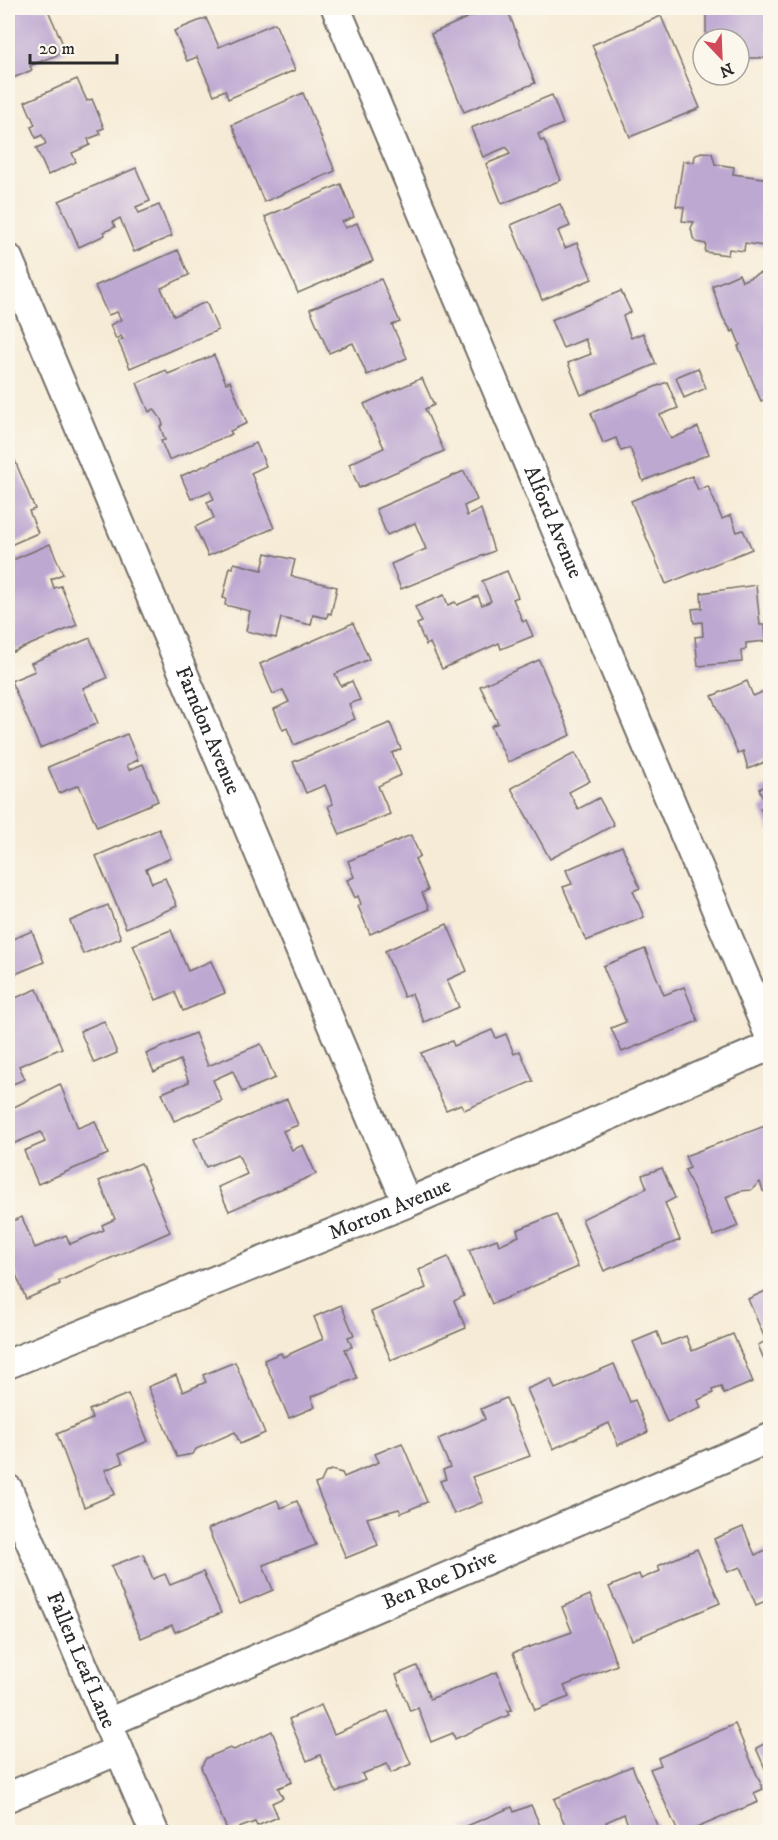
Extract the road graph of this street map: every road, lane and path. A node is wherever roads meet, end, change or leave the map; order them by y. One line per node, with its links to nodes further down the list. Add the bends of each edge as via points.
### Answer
1 (336, 8): 3 (street, Alford Avenue)
2 (8, 258): 5 (street, Farndon Avenue)
3 (771, 1037)
4 (771, 1046): 5 (street, Morton Avenue)
5 (407, 1203): 6 (street, Morton Avenue)
6 (8, 1364)
7 (771, 1438): 9 (street, Ben Roe Drive)
8 (8, 1489): 9 (street, Fallen Leaf Lane)
9 (107, 1723): 10 (street, Fallen Leaf Lane)
10 (119, 1750): 11 (street); 12 (street, Fallen Leaf Lane)
11 (8, 1797)
12 (154, 1833)

